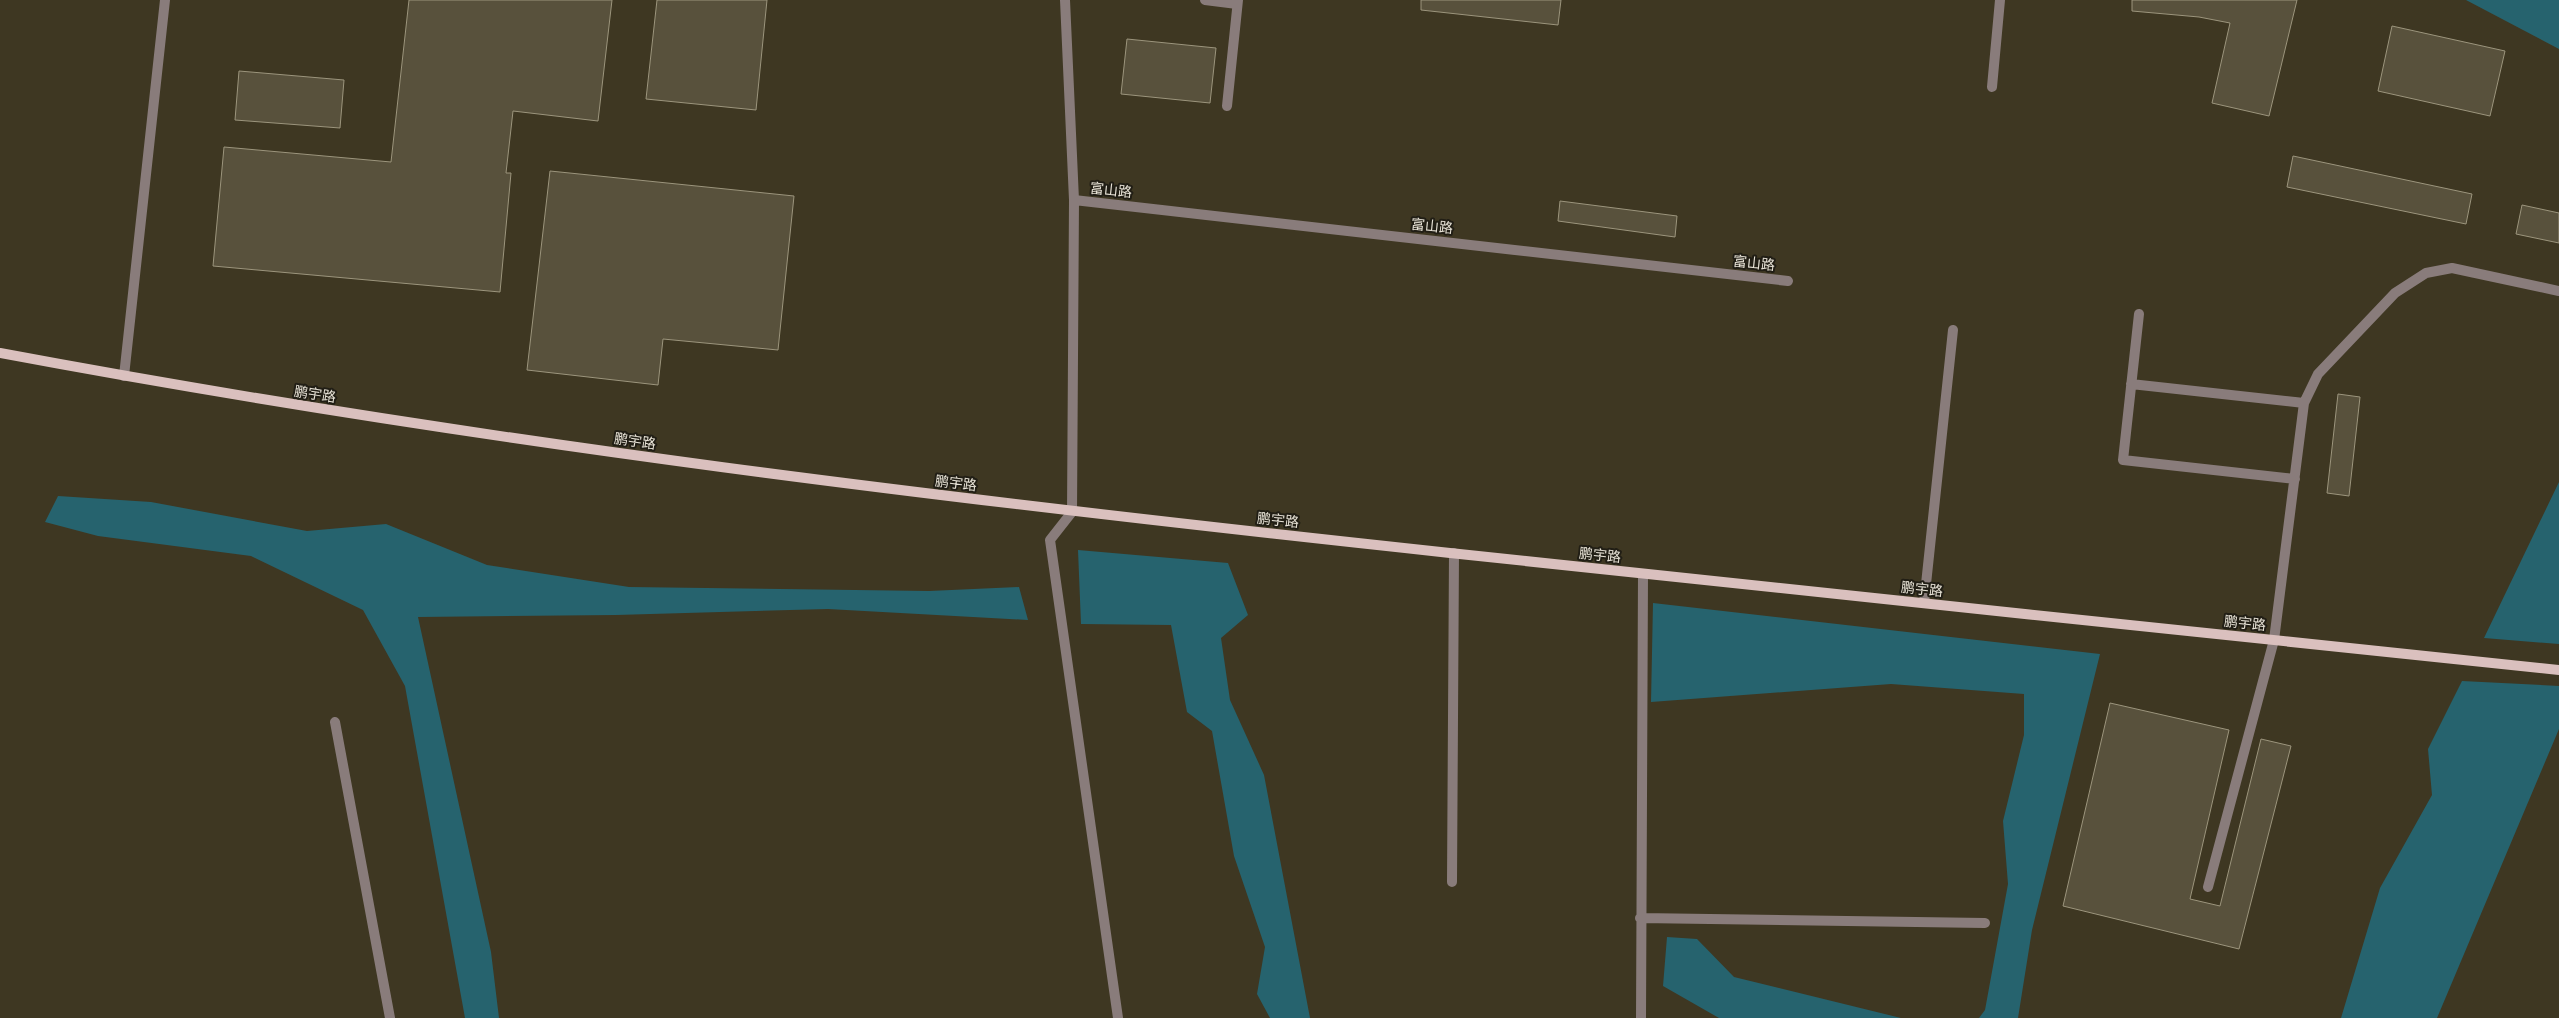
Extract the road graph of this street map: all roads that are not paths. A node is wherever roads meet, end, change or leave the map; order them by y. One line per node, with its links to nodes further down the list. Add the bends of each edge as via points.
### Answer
1 (165, 0): 14 (street)
2 (1065, 0): 8 (street)
3 (1205, 0): 5 (street)
4 (2000, 0): 6 (street)
5 (1238, 2): 7 (street)
6 (1992, 87)
7 (1227, 106)
8 (1074, 200): 9 (street, 富山路); 18 (street)
9 (1788, 281)
10 (2559, 291): 16 (street, via 2452,268 2426,273 2395,293 2318,374)
11 (2139, 314): 15 (street)
12 (1953, 330): 21 (street)
13 (0, 353): 14 (main road, 鹏宇路)
14 (124, 376): 18 (main road, 鹏宇路, via 434,427)
15 (2131, 384): 16 (street); 17 (street, via 2123,460)
16 (2304, 402): 17 (street)
17 (2294, 479): 22 (street)
18 (1072, 512): 19 (main road, 鹏宇路); 30 (street, via 1050,540)
19 (1454, 553): 20 (main road, 鹏宇路); 25 (street)
20 (1642, 574): 21 (main road, 鹏宇路); 27 (street)
21 (1924, 603): 22 (main road, 鹏宇路)
22 (2274, 640): 23 (main road, 鹏宇路); 26 (street)
23 (2559, 670)
24 (335, 722): 29 (street)
25 (1452, 882)
26 (2208, 886)
27 (1640, 918): 28 (street); 31 (street)
28 (1985, 923)
29 (390, 1018)
30 (1118, 1018)
31 (1641, 1018)

